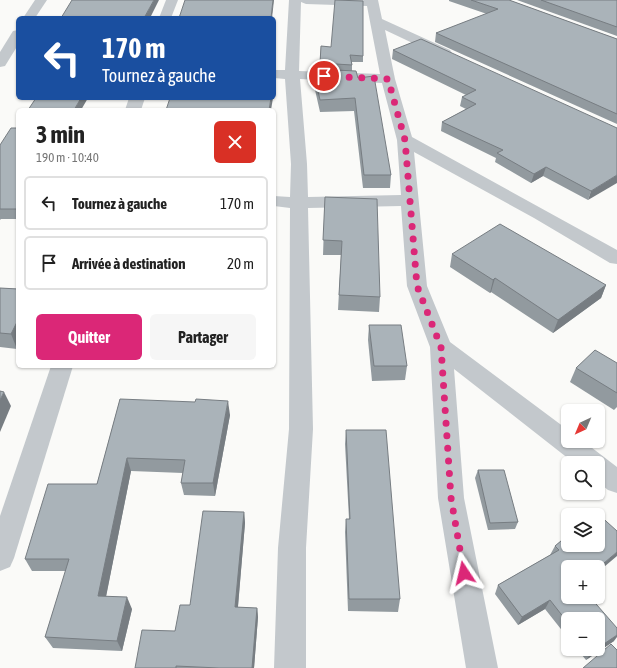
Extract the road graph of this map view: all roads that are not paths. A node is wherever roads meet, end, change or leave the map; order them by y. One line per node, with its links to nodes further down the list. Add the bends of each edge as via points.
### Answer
1 (41, 0): 6 (street)
2 (172, 0): 7 (street)
3 (295, 0): 11 (street)
4 (306, 0): 5 (street)
5 (373, 8): 9 (street); 12 (street)
6 (30, 16)
7 (166, 16)
8 (16, 38): 10 (street)
9 (461, 60)
10 (3, 62)
11 (283, 74): 12 (street); 16 (street, via 299,164)
12 (388, 79): 13 (street)
13 (405, 140): 14 (street); 17 (street)
14 (409, 200): 16 (street); 18 (street, via 417,286)
15 (276, 202): 16 (street)
16 (300, 203): 24 (street, via 300,429 292,548)
17 (617, 258)
18 (441, 347): 20 (street); 25 (street, via 451,498)
19 (61, 368): 23 (street)
20 (584, 456)
21 (605, 473): 22 (street)
22 (617, 482)
23 (0, 558)
24 (290, 668)
25 (482, 668)

